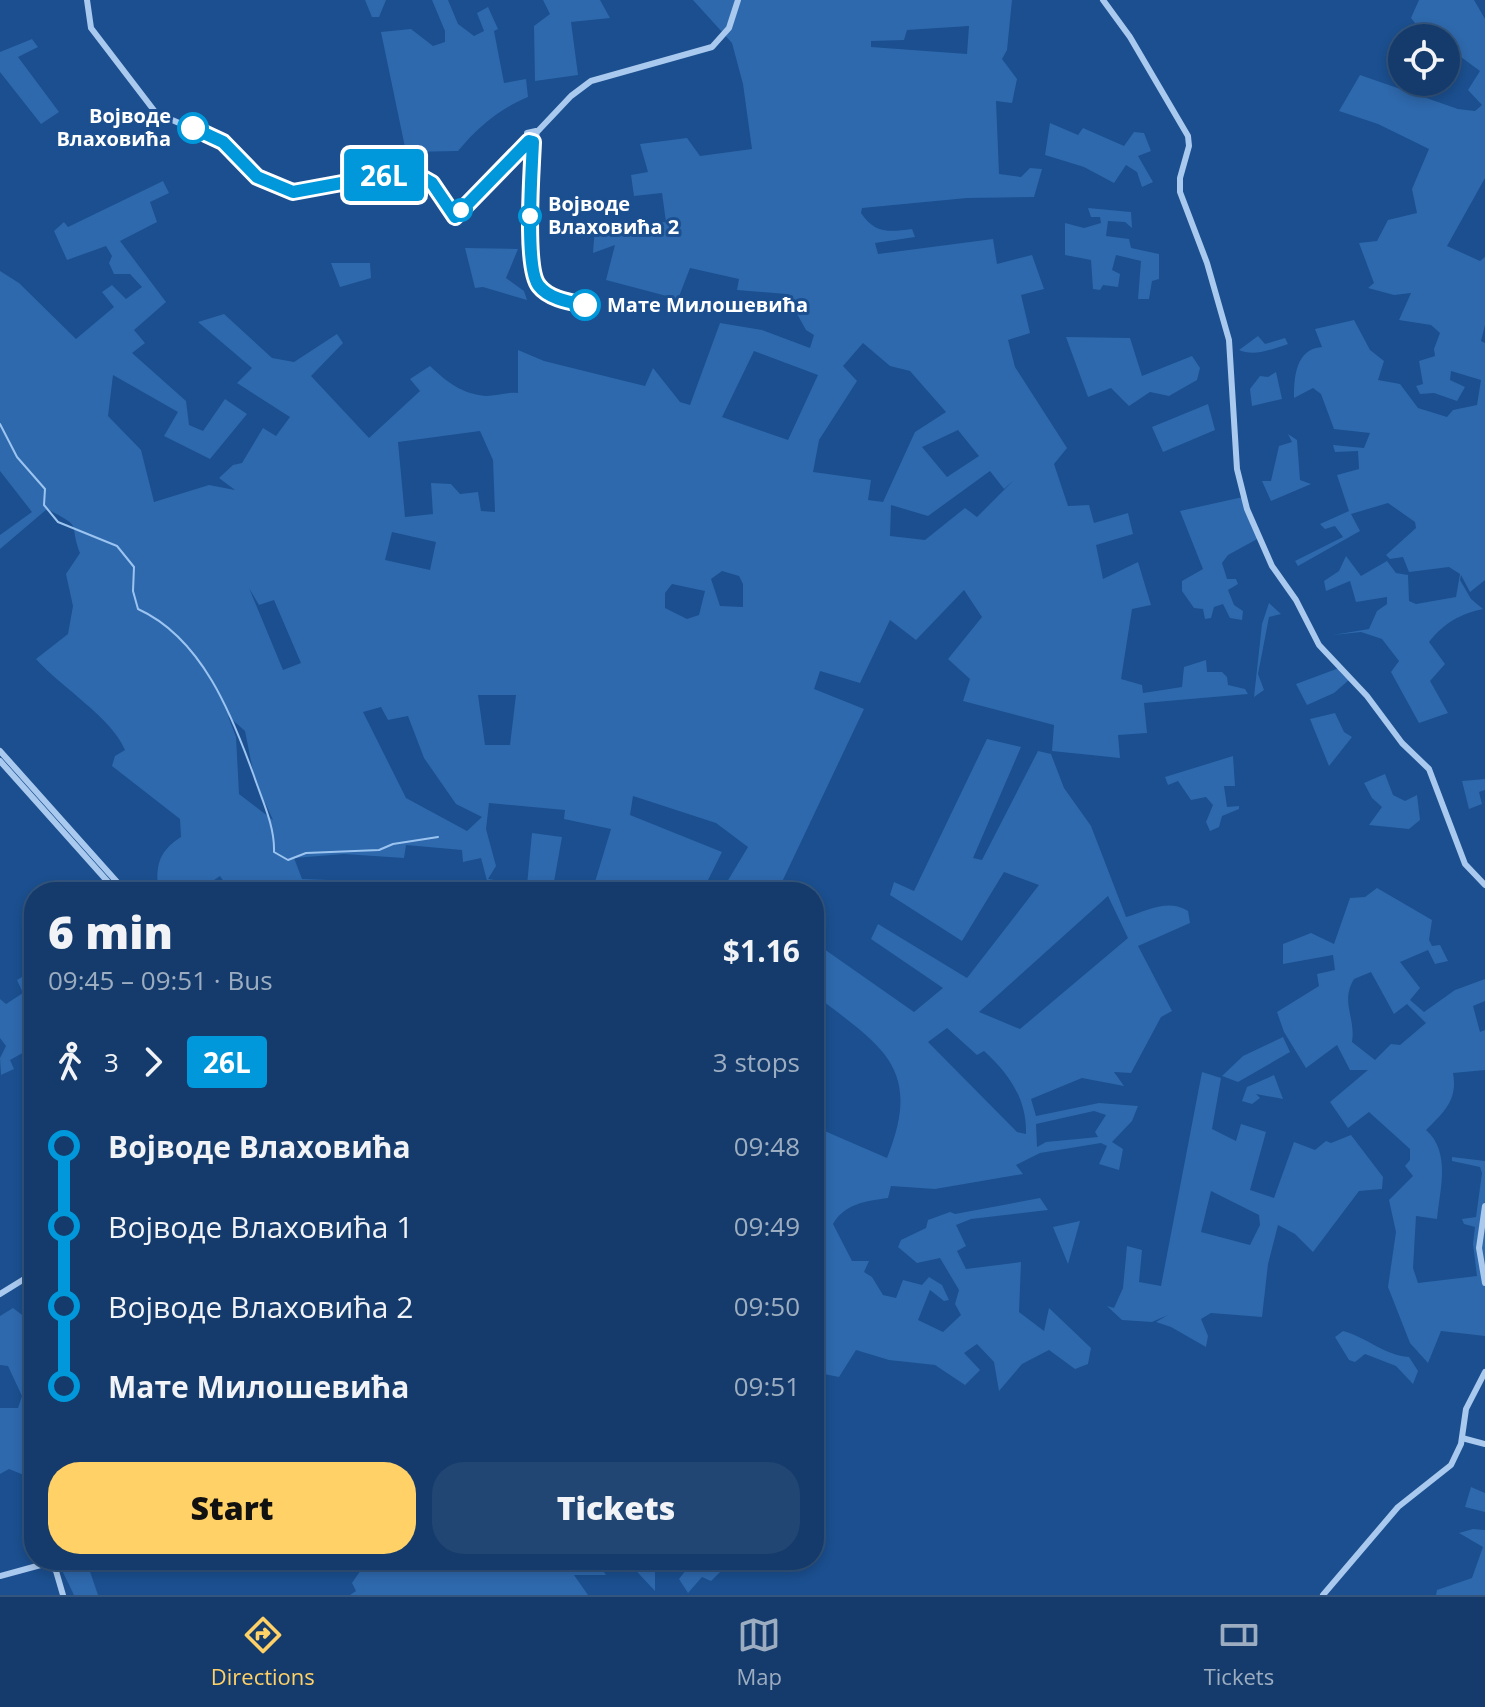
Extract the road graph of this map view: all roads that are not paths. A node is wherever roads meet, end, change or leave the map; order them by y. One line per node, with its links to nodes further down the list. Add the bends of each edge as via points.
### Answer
1 (87, 0): 2 (street, via 91,28 156,113 223,142 260,179 300,193 373,176 425,179 455,217 529,141 537,140 537,132 586,84 700,53 722,38)
2 (738, 0)
3 (1103, 0): 5 (street, via 1189,138 1180,192 1226,330 1239,485 1266,555 1324,652 1429,769 1465,864)
4 (1, 757): 6 (street); 7 (street)
5 (1483, 881)
6 (108, 882)
7 (117, 882)
8 (1485, 1206): 10 (street, via 1479,1254)
9 (24, 1279): 11 (street)
10 (1485, 1283)
11 (0, 1294)
12 (1485, 1372): 13 (street, via 1463,1420)
13 (1462, 1438): 14 (street); 19 (street, via 1450,1467 1391,1514)
14 (1485, 1444)
15 (24, 1570): 17 (street)
16 (55, 1570): 18 (street)
17 (0, 1576)
18 (63, 1595)
19 (1323, 1595)

